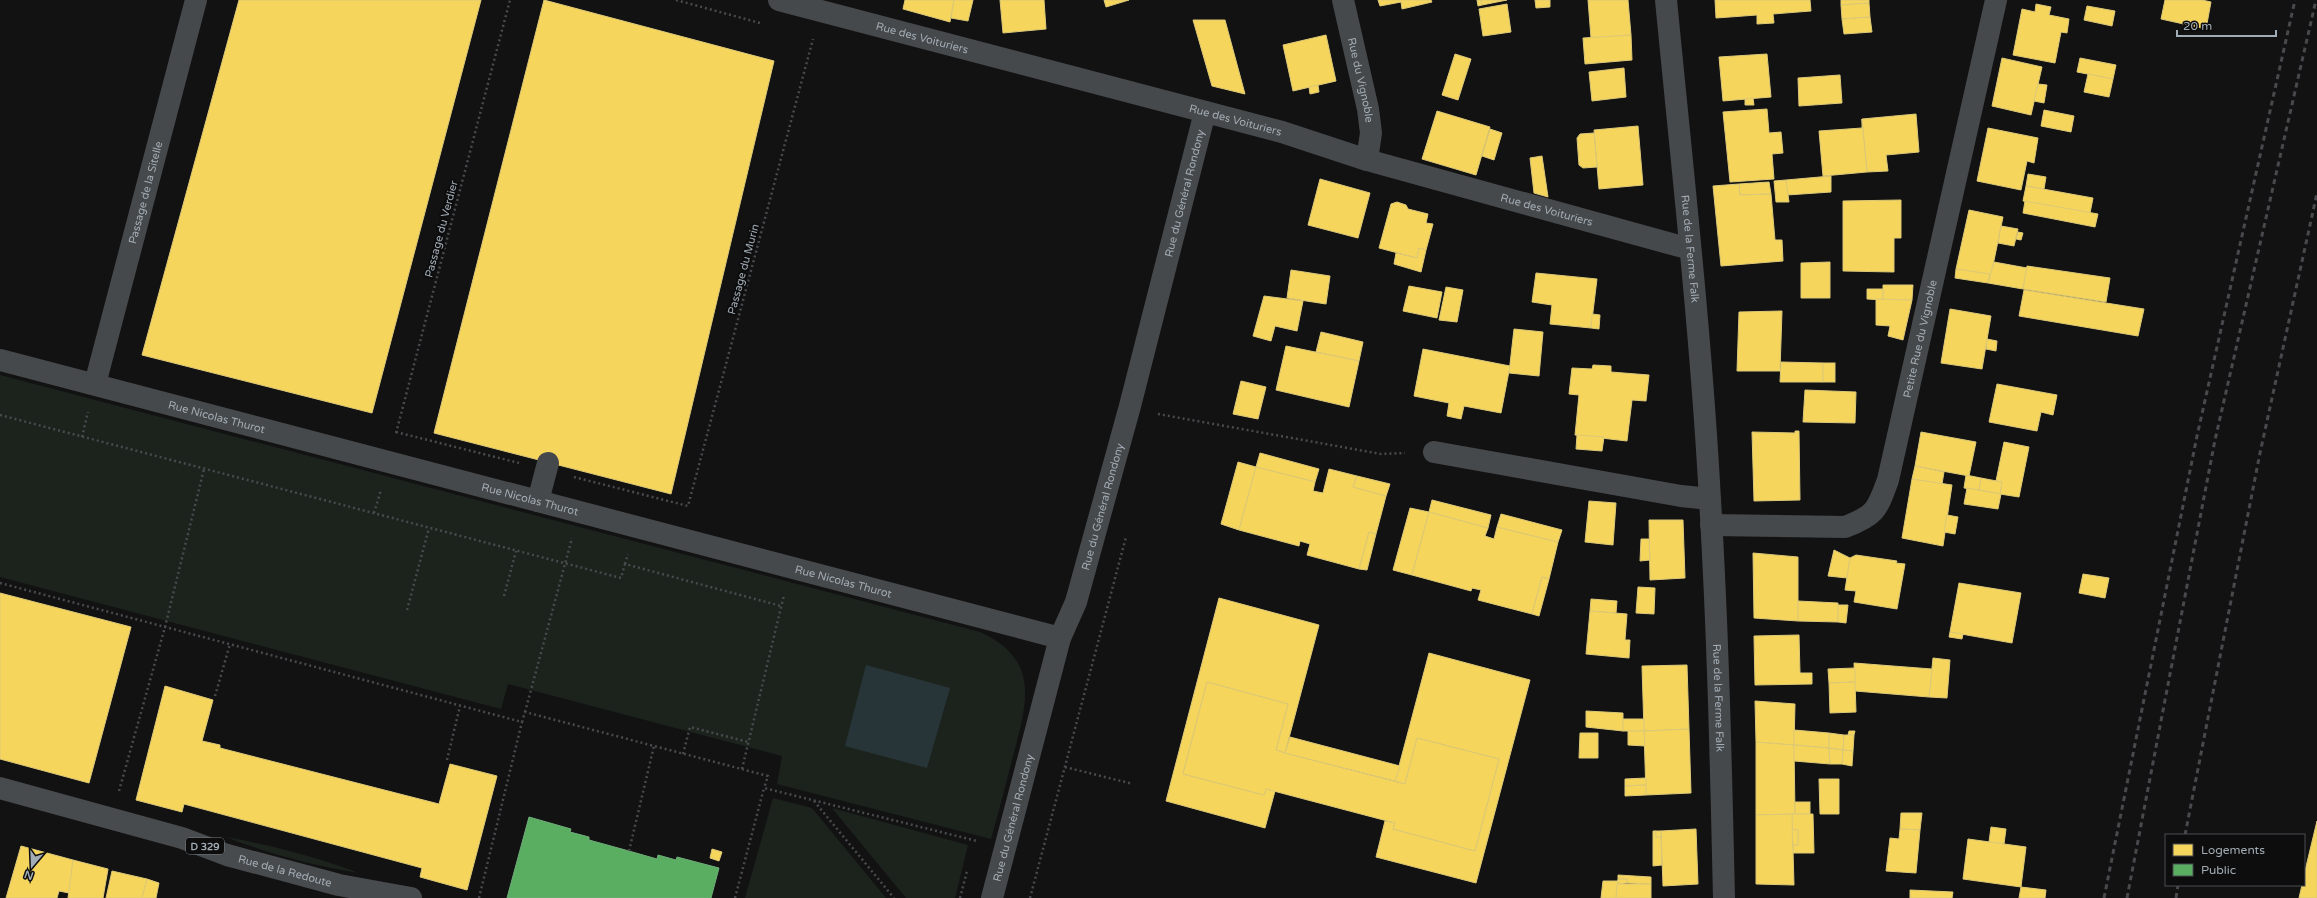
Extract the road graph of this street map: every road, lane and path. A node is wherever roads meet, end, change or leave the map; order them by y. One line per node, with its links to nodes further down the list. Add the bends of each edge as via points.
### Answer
1 (196, 0): 15 (street, Passage de la Sitelle)
2 (510, 0): 21 (path, Passage du Verdier)
3 (676, 0): 9 (path)
4 (779, 0): 8 (street, Rue des Voituriers)
5 (1343, 0): 12 (street, Rue du Vignoble, via 1368,109 1371,134)
6 (1666, 0): 13 (street, Rue de la Ferme Falk)
7 (1996, 0): 27 (street, Petite Rue du Vignoble, via 1888,480 1878,506 1866,519 1845,527)
8 (827, 6): 11 (street, Rue des Voituriers)
9 (767, 24)
10 (813, 37): 26 (path, Passage du Murin)
11 (1205, 112): 12 (street, Rue des Voituriers, via 1282,132); 16 (street, Rue du Général Rondony)
12 (1367, 160): 13 (street, Rue des Voituriers)
13 (1690, 249): 24 (street, Rue de la Ferme Falk)
14 (0, 360): 15 (street, Rue Nicolas Thurot)
15 (94, 384): 21 (street, Rue Nicolas Thurot)
16 (1130, 406): 17 (path); 38 (street, Rue du Général Rondony, via 1076,602)
17 (1158, 414): 19 (path); 20 (path, via 1381,454)
18 (0, 415): 23 (path)
19 (1156, 422)
20 (1434, 452): 24 (street)
21 (389, 461): 25 (street, Rue Nicolas Thurot)
22 (548, 463): 25 (street)
23 (204, 469): 28 (path); 37 (path)
24 (1710, 499): 27 (street, Rue de la Ferme Falk)
25 (538, 501): 32 (street, Rue Nicolas Thurot)
26 (688, 506)
27 (1711, 525): 65 (street, Rue de la Ferme Falk, via 1718,646)
28 (429, 528): 30 (path); 36 (path)
29 (1126, 534): 48 (path)
30 (516, 550): 31 (path); 34 (path)
31 (564, 564): 35 (path, via 621,578 625,564); 42 (path)
32 (792, 568): 35 (path); 38 (street, Rue Nicolas Thurot)
33 (0, 583): 37 (path)
34 (504, 596)
35 (781, 606): 44 (path)
36 (407, 610)
37 (165, 627): 39 (path); 53 (path)
38 (1060, 638): 63 (street, Rue du Général Rondony)
39 (230, 644): 40 (path); 41 (path)
40 (215, 696)
41 (460, 706): 43 (path); 47 (path)
42 (525, 712): 43 (path); 45 (path)
43 (522, 722): 59 (path)
44 (748, 742): 46 (path, via 690,727); 49 (path)
45 (654, 746): 46 (path); 56 (path)
46 (683, 754): 49 (path)
47 (446, 760)
48 (1065, 767): 50 (path); 64 (path)
49 (742, 769): 52 (path, via 768,776)
50 (1133, 784)
51 (0, 788): 58 (main road, Rue de la Redoute / D 329, via 339,885)
52 (764, 788): 54 (path); 60 (path)
53 (119, 793)
54 (814, 800): 55 (path, via 977,841); 61 (path)
55 (975, 848)
56 (629, 851)
57 (968, 869): 62 (path)
58 (411, 898)
59 (479, 898)
60 (735, 898)
61 (894, 898)
62 (960, 898)
63 (992, 898)
64 (1030, 898)
65 (1724, 898)

